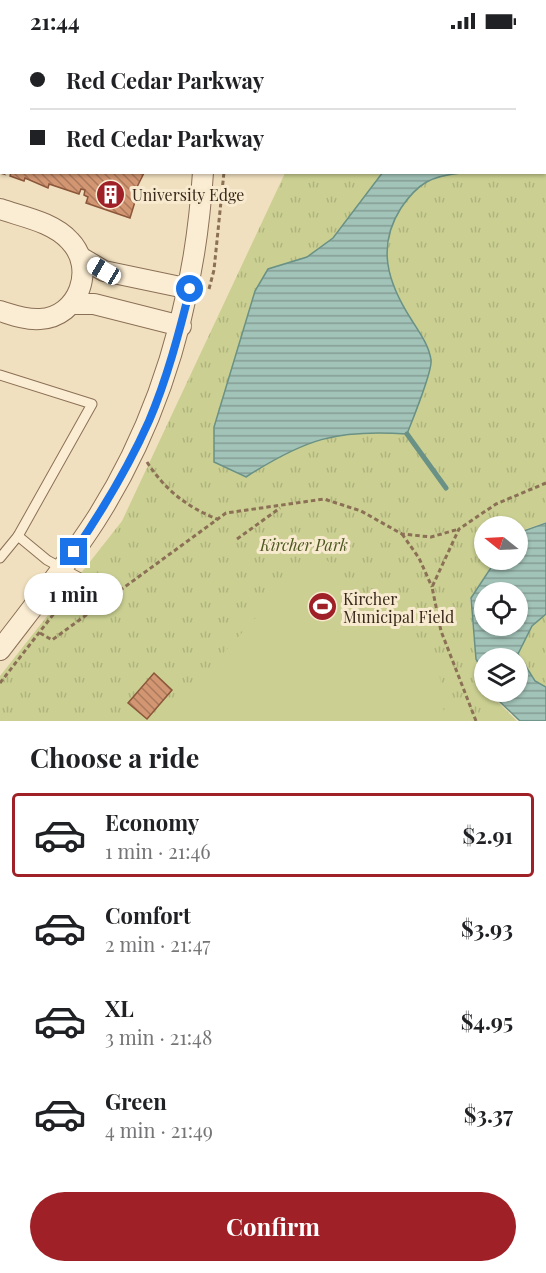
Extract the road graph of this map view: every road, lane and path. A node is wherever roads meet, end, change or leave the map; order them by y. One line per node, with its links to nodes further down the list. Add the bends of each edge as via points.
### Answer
1 (204, 174): 4 (street)
2 (0, 209): 3 (street, via 51,226 70,240)
3 (82, 258): 4 (street, via 104,271); 5 (street, via 83,281)
4 (190, 289): 7 (street)
5 (73, 304): 6 (street, via 42,319 21,318); 7 (street, via 94,304)
6 (0, 310)
7 (181, 326): 18 (street, via 149,421 96,520)
8 (0, 375): 15 (lane, via 92,404)
9 (146, 461): 12 (path, via 160,482 188,506)
10 (546, 483): 13 (path, via 496,504)
11 (282, 506): 12 (path, via 226,513); 14 (path, via 324,499 361,511); 16 (path)
12 (217, 519): 21 (path, via 52,640)
13 (459, 529): 14 (path, via 431,537); 20 (path)
14 (402, 534): 20 (path)
15 (18, 536): 17 (lane); 18 (lane)
16 (237, 539)
17 (0, 558)
18 (63, 568): 19 (lane); 22 (street)
19 (80, 578)
20 (432, 586): 23 (path, via 441,631)
21 (40, 633)
22 (0, 650)
23 (476, 721)

